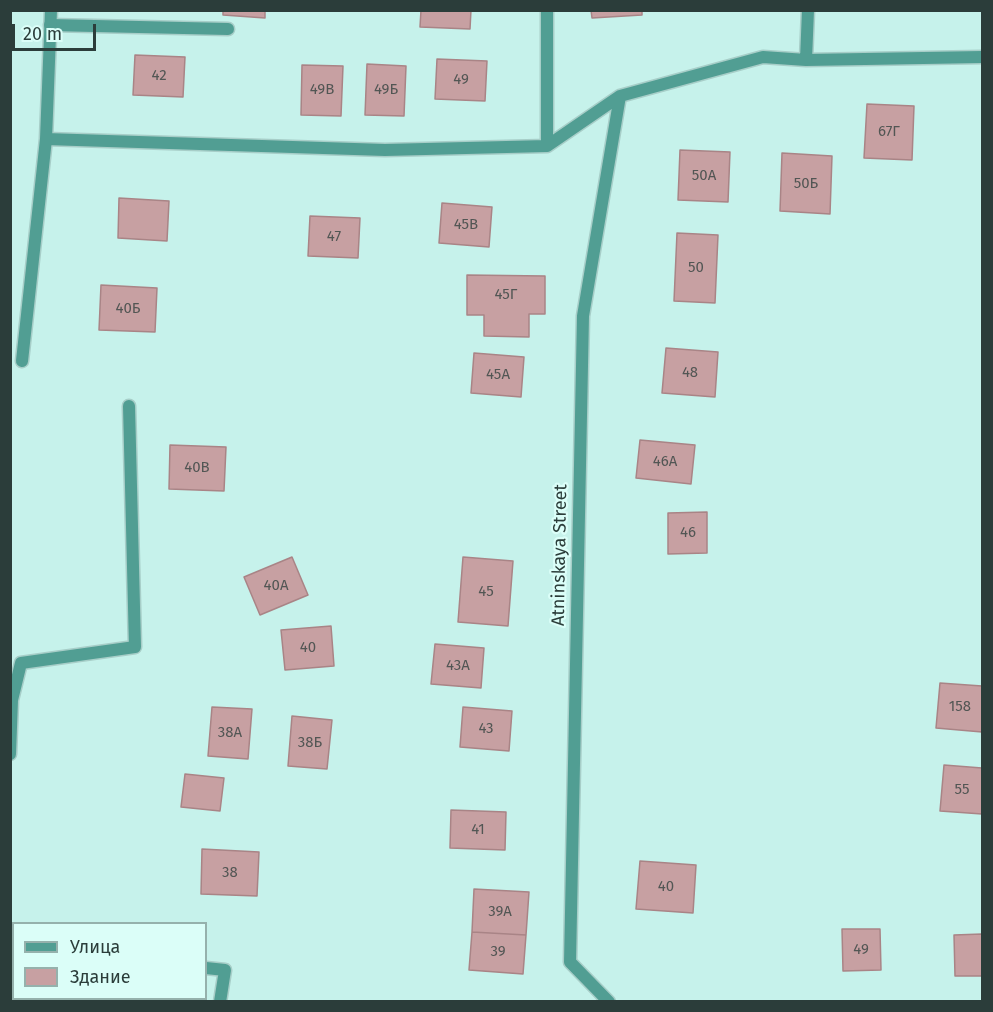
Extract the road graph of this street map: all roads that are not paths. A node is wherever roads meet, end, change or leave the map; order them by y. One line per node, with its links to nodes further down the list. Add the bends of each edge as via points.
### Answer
1 (51, 10): 4 (street)
2 (547, 10): 10 (street)
3 (808, 10): 7 (street)
4 (50, 25): 5 (street); 9 (street)
5 (228, 28)
6 (982, 57): 7 (street)
7 (806, 60): 8 (street, via 763,57)
8 (620, 96): 10 (street); 17 (street, Atninskaya Street, via 583,316 570,962)
9 (46, 139): 10 (street, via 385,150); 11 (street)
10 (547, 146)
11 (22, 361)
12 (129, 406): 13 (street, via 135,647)
13 (16, 661): 14 (street)
14 (10, 754)
15 (207, 968): 16 (street, via 225,970)
16 (220, 1002)
17 (609, 1002)

